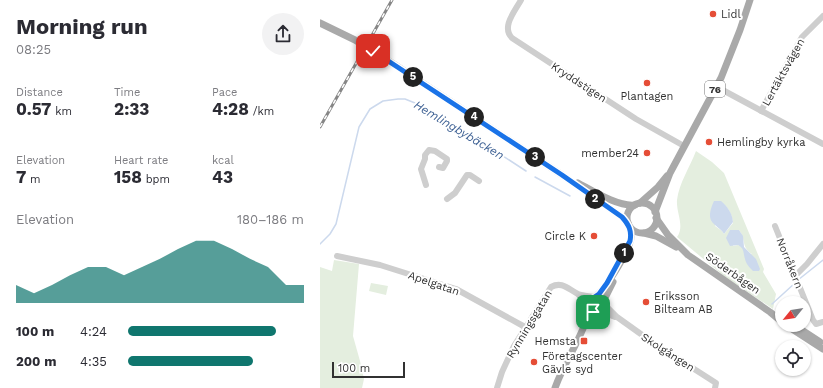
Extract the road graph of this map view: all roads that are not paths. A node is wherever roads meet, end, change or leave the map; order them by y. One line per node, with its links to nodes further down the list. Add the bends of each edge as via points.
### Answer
1 (522, 0): 8 (street, Kryddstigen, via 508,24 508,32 512,38 636,119)
2 (750, 0): 5 (main road, 76)
3 (823, 16): 6 (street, Lertäktsvägen, via 802,38)
4 (320, 23): 11 (main road, via 379,55)
5 (717, 87): 6 (street); 8 (main road, 76)
6 (761, 111): 7 (street)
7 (823, 144)
8 (684, 146): 10 (main road, 76)
9 (440, 167): 13 (street, via 444,168 447,159 429,150 421,169)
10 (670, 173): 15 (main road, 76); 16 (main road, 76)
11 (562, 175): 15 (main road, via 616,202 630,206); 17 (main road, via 622,217)
12 (479, 181): 14 (street, via 466,175 455,193)
13 (426, 185)
14 (447, 199)
15 (637, 204): 16 (main road, via 648,204); 17 (main road, via 628,213)
16 (656, 215): 19 (main road, via 653,229); 21 (main road, Söderbågen, via 668,235)
17 (629, 225): 19 (main road, via 635,232); 25 (main road, via 631,234 628,246 607,283)
18 (775, 226): 23 (street, Norråkern)
19 (643, 233): 21 (main road, Söderbågen, via 656,236); 26 (main road, via 630,248)
20 (823, 244): 23 (street)
21 (684, 252): 29 (main road, Söderbågen)
22 (337, 256): 34 (street, Apelgatan, via 380,265 456,289)
23 (797, 280): 33 (street, Norråkern, via 814,323)
24 (579, 294): 25 (street); 27 (street); 34 (street, Rynningsgatan, via 561,285 551,287)
25 (595, 297): 26 (main road, via 601,298); 27 (main road, via 589,301)
26 (604, 303): 28 (main road); 32 (street, Skolgången)
27 (589, 307): 28 (main road, via 594,312); 35 (main road)
28 (599, 312): 32 (street, Skolgången); 35 (main road)
29 (770, 312): 30 (main road, Söderbågen); 31 (main road, Söderbågen)
30 (775, 314)
31 (775, 316)
32 (617, 317): 42 (street, Skolgången, via 710,378 716,383)
33 (823, 322)
34 (525, 327): 40 (street, Rynningsgatan, via 512,349)
35 (584, 329): 41 (main road)
36 (796, 332): 39 (main road)
37 (805, 332): 38 (main road)
38 (823, 344)
39 (823, 350)
40 (498, 388)
41 (555, 388)
42 (715, 388)

